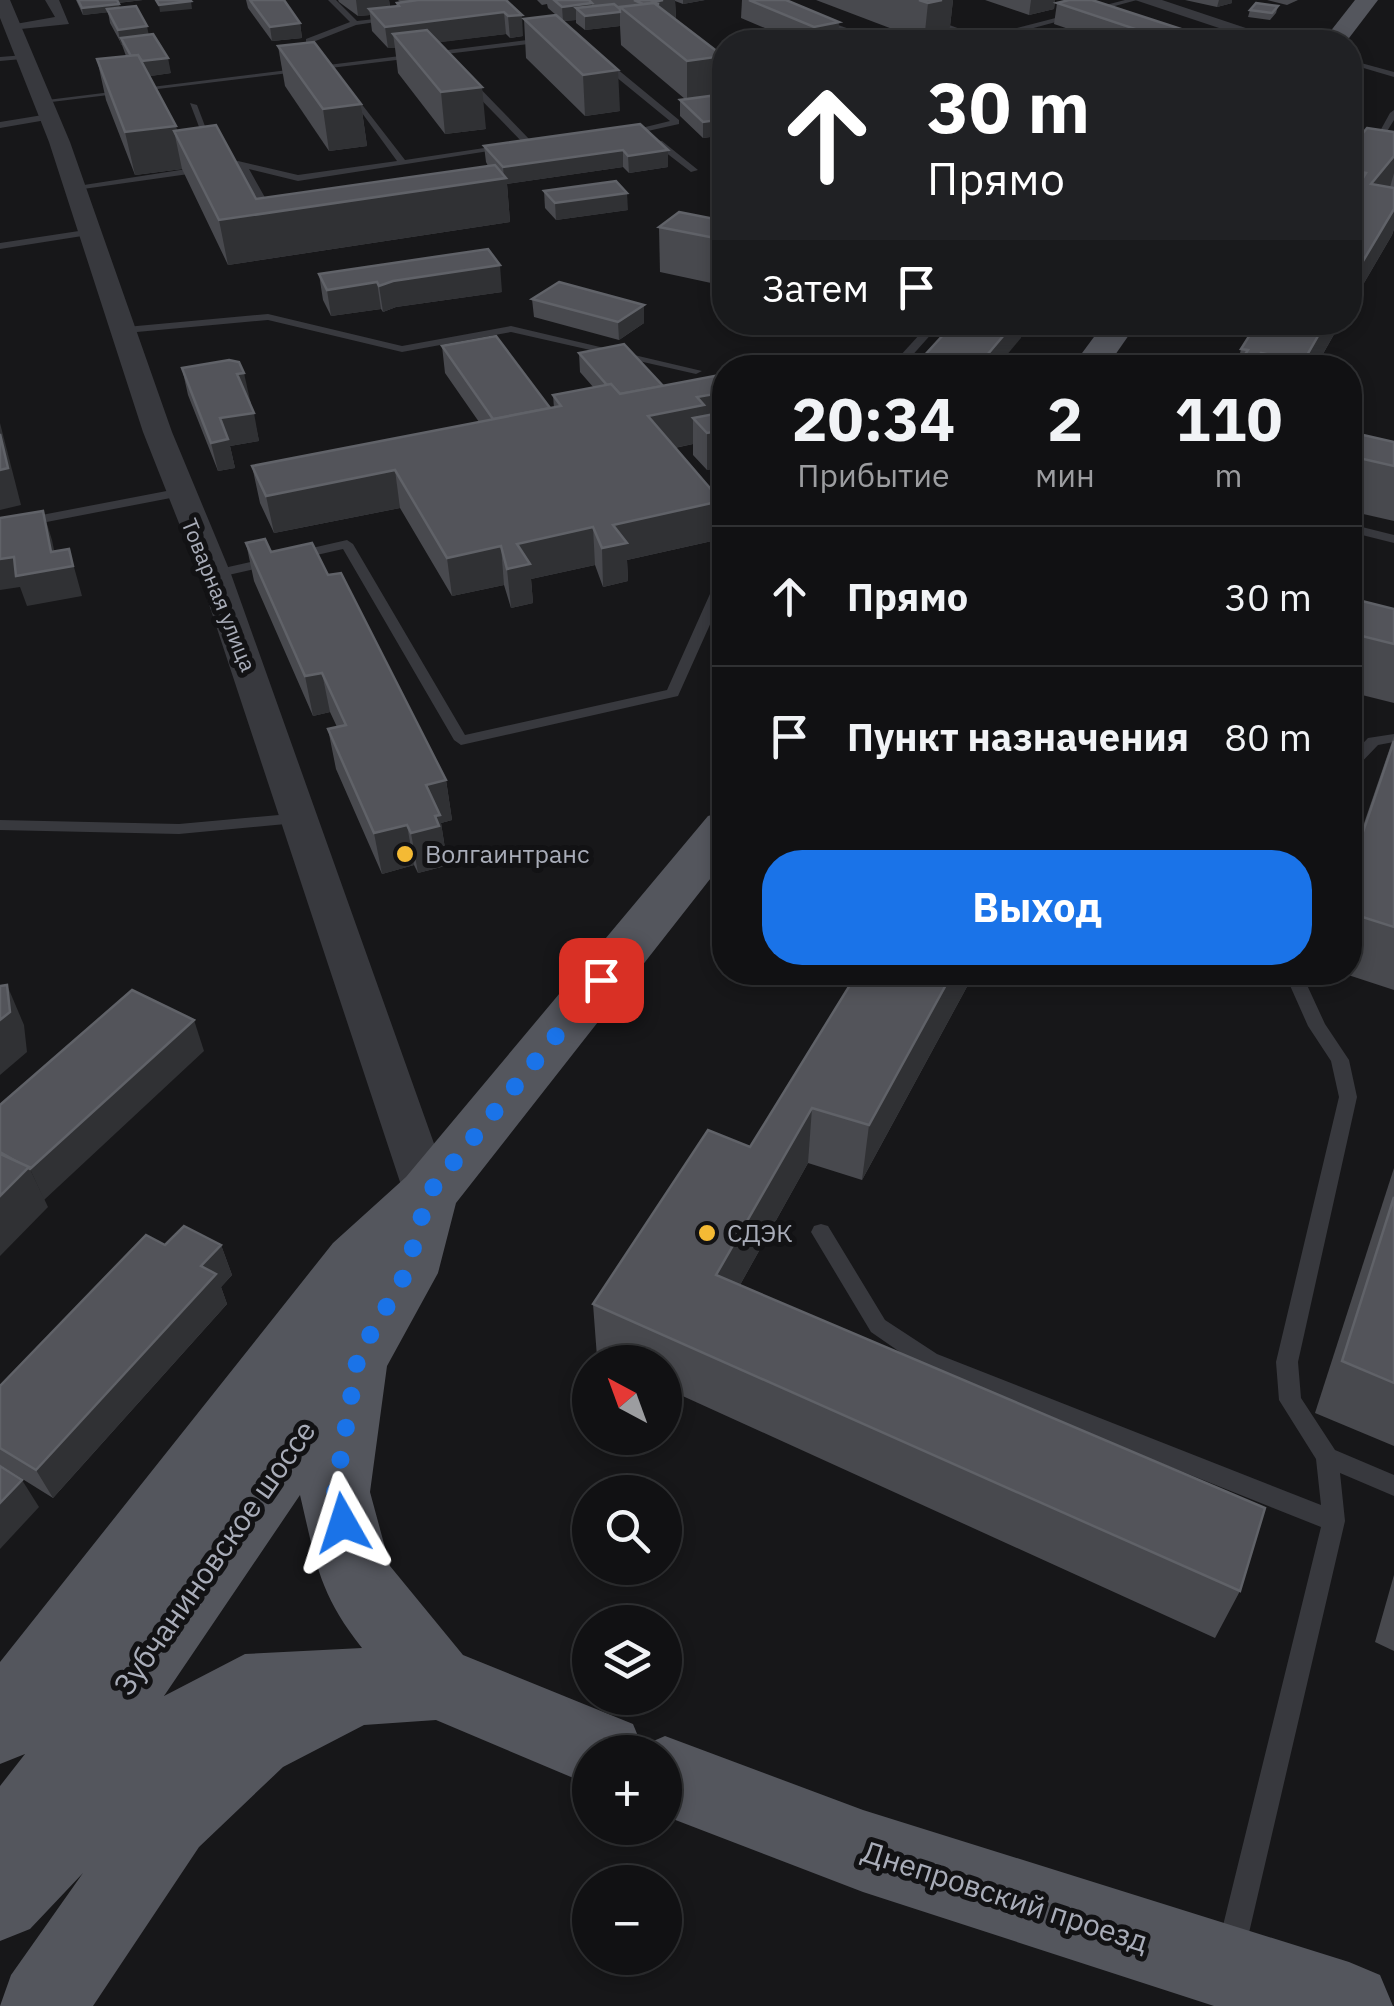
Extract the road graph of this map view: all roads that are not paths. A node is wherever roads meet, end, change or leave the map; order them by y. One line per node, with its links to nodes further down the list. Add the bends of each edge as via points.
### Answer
1 (52, 0): 6 (street, via 64,21)
2 (332, 0): 10 (lane)
3 (1133, 0): 14 (lane)
4 (1144, 0): 15 (street)
5 (1367, 0): 16 (main road)
6 (8, 8): 18 (street, Товарная улица)
7 (411, 17): 10 (lane)
8 (810, 17): 12 (lane)
9 (928, 20): 13 (lane)
10 (355, 23): 20 (lane, via 309,41)
11 (529, 29): 20 (lane, via 542,40)
12 (845, 30)
13 (951, 30)
14 (1019, 30)
15 (1240, 30)
16 (1343, 30)
17 (592, 54): 28 (lane)
18 (11, 58): 25 (street, Товарная улица)
19 (1362, 66): 22 (lane)
20 (309, 68): 25 (lane)
21 (458, 71): 31 (lane)
22 (1394, 75)
23 (344, 84): 33 (lane)
24 (192, 106): 34 (lane)
25 (46, 109): 29 (lane); 38 (street, Товарная улица)
26 (687, 113): 28 (lane)
27 (1394, 113): 32 (lane)
28 (668, 116): 36 (lane, via 676,122 620,136 659,143)
29 (0, 124)
30 (546, 142): 31 (lane)
31 (529, 144): 33 (lane)
32 (1372, 149)
33 (403, 162): 37 (lane)
34 (220, 167): 35 (lane); 38 (lane)
35 (244, 169): 37 (lane, via 298,178); 41 (lane)
36 (694, 170)
37 (324, 174): 39 (lane)
38 (76, 187): 40 (street, Товарная улица)
39 (332, 189)
40 (92, 232): 42 (lane); 43 (street, Товарная улица)
41 (280, 232)
42 (0, 246)
43 (126, 330): 46 (lane, via 268,316 402,348 512,330); 47 (street, Товарная улица)
44 (925, 335): 45 (lane)
45 (906, 355)
46 (696, 371)
47 (177, 493): 48 (lane); 51 (street, Товарная улица)
48 (0, 527)
49 (1362, 531): 50 (lane)
50 (1394, 538)
51 (216, 574): 52 (lane, via 348,544 461,740 672,693); 55 (street, Товарная улица)
52 (712, 605)
53 (1394, 738): 54 (lane, via 1373,741)
54 (1362, 753)
55 (301, 818): 56 (lane, via 179,829); 59 (street, Товарная улица)
56 (0, 825)
57 (712, 843): 59 (main road, Зубчаниновское шоссе)
58 (1298, 985): 62 (lane, via 1340,1060 1348,1097 1287,1362 1290,1400)
59 (428, 1194): 61 (main road, Зубчаниновское шоссе, via 406,1273); 67 (main road, Зубчаниновское шоссе, via 355,1262)
60 (821, 1232): 64 (lane, via 878,1326 930,1361)
61 (358, 1356): 65 (main road, via 335,1492 358,1584); 70 (main road, Зубчаниновское шоссе)
62 (1327, 1457): 63 (lane); 64 (lane)
63 (1394, 1486)
64 (1334, 1521): 72 (lane)
65 (436, 1682): 66 (main road); 68 (main road)
66 (353, 1689): 71 (main road, via 244,1693 145,1750); 73 (main road, via 255,1739 170,1818)
67 (0, 1725)
68 (572, 1738)
69 (682, 1782): 72 (main road, Днепровский проезд, via 862,1851)
70 (0, 1853)
71 (0, 1899)
72 (1226, 1970): 74 (main road, Днепровский проезд)
73 (42, 2006)
74 (1349, 2006)

